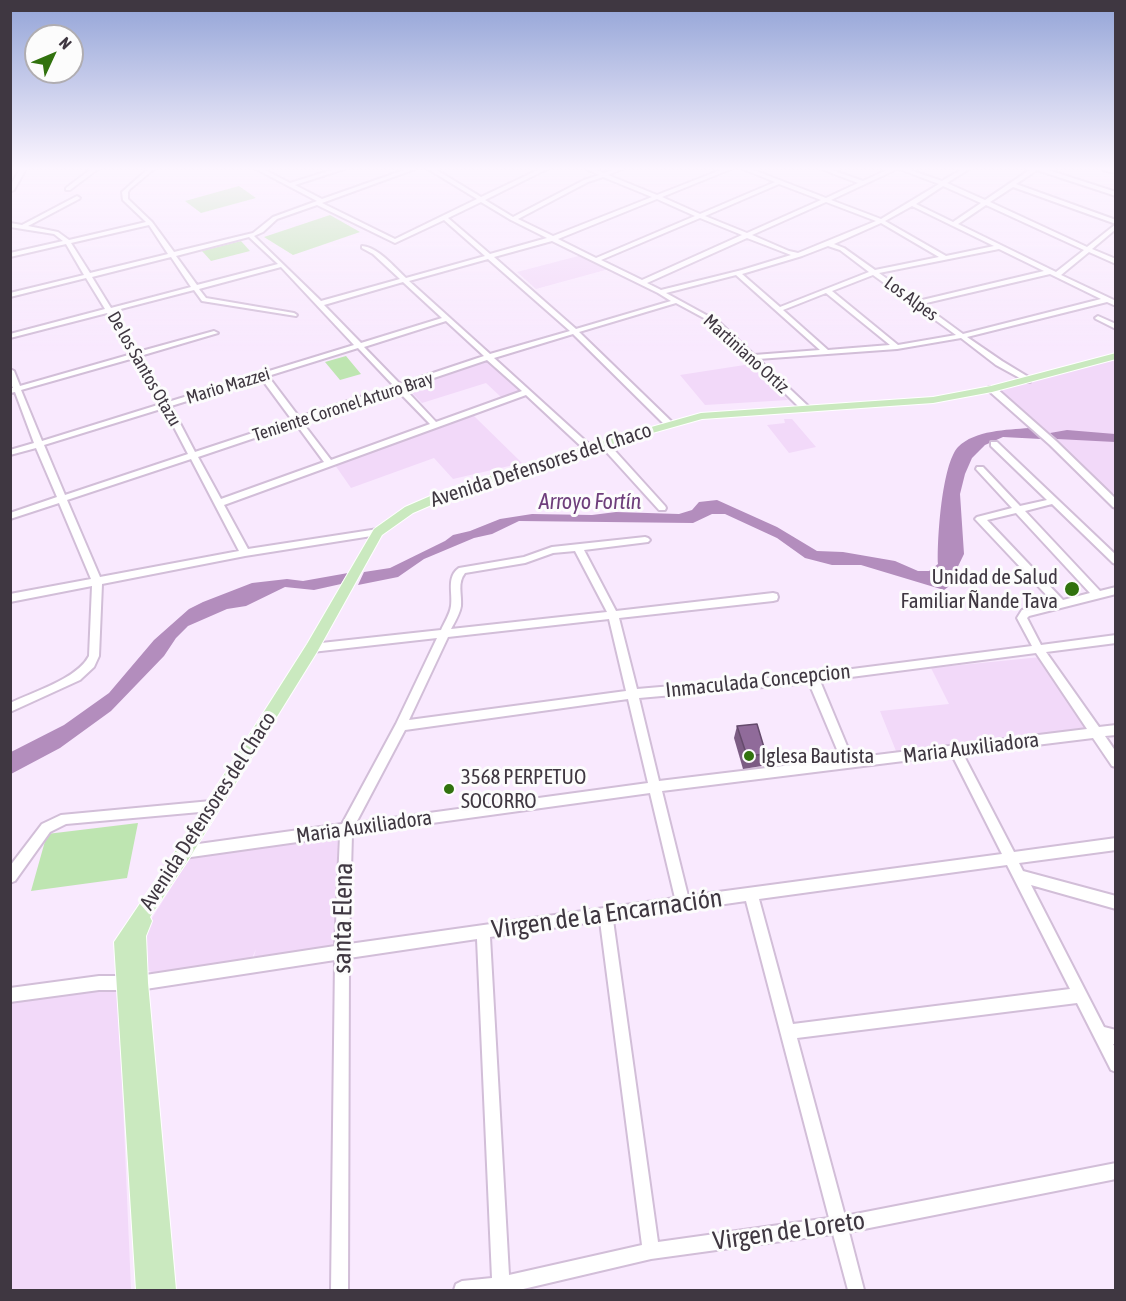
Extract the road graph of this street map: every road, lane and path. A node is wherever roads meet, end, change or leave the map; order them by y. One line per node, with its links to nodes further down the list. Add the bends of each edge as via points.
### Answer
1 (38, 230): 21 (street, via 56,233)
2 (119, 230): 21 (street)
3 (155, 230): 26 (street)
4 (262, 230): 18 (street)
5 (373, 230): 6 (street, via 395,241)
6 (418, 230)
7 (459, 230): 29 (street)
8 (534, 230): 20 (street, Martiniano Ortiz)
9 (575, 230): 20 (street)
10 (667, 230): 31 (street)
11 (735, 230): 19 (street)
12 (763, 230): 19 (street)
13 (861, 230): 22 (street)
14 (896, 230): 30 (street)
15 (965, 230): 24 (street)
16 (1046, 230): 25 (street)
17 (1110, 230): 25 (street)
18 (250, 235): 26 (street); 33 (street)
19 (749, 236): 28 (street); 39 (street)
20 (552, 239): 29 (street); 31 (street, Martiniano Ortiz)
21 (67, 241): 27 (street); 36 (street, De los Santos Otazu)
22 (827, 244): 28 (street); 34 (street, Los Alpes, via 838,246)
23 (364, 247): 38 (street)
24 (1000, 247): 30 (street); 35 (street)
25 (1088, 249): 32 (street); 35 (street)
26 (171, 254): 36 (street); 40 (street)
27 (10, 255)
28 (800, 255): 37 (street)
29 (491, 256): 38 (street); 55 (street)
30 (945, 258): 34 (street)
31 (596, 260): 39 (street, Martiniano Ortiz)
32 (1116, 262)
33 (282, 265): 40 (street); 46 (street)
34 (874, 272): 41 (street); 47 (street, Los Alpes)
35 (1053, 273): 44 (street); 47 (street)
36 (88, 275): 43 (street); 49 (street, De los Santos Otazu)
37 (738, 275): 42 (street); 50 (street)
38 (403, 280): 46 (street); 53 (street)
39 (642, 283): 42 (street, Martiniano Ortiz)
40 (196, 287): 49 (street); 51 (street, via 206,302)
41 (826, 290): 50 (street); 60 (street)
42 (660, 292): 45 (street, Martiniano Ortiz)
43 (10, 295)
44 (1107, 300): 48 (street); 58 (street)
45 (677, 301): 55 (street, Teniente Coronel Arturo Bray); 65 (street, Martiniano Ortiz, via 717,323)
46 (318, 303): 59 (street)
47 (917, 303): 58 (street, Los Alpes)
48 (1116, 304)
49 (110, 310): 57 (street); 62 (street, De los Santos Otazu)
50 (778, 310): 61 (street)
51 (294, 315)
52 (1098, 318): 54 (street)
53 (446, 319): 59 (street, Mario Mazzei); 64 (street)
54 (1116, 327)
55 (574, 332): 64 (street, Teniente Coronel Arturo Bray); 77 (street)
56 (214, 333): 62 (street)
57 (10, 336)
58 (962, 336): 60 (street); 68 (street, Los Alpes)
59 (360, 345): 67 (street, Mario Mazzei); 69 (street)
60 (897, 347): 61 (street)
61 (828, 353): 65 (street)
62 (136, 355): 71 (street); 73 (street, De los Santos Otazu)
63 (1116, 356): 68 (main road, Avenida Defensores del Chaco)
64 (489, 357): 69 (street, Teniente Coronel Arturo Bray); 72 (street)
65 (754, 357): 74 (street, Martiniano Ortiz)
66 (10, 371): 71 (street)
67 (263, 375): 73 (street, Mario Mazzei); 75 (street)
68 (1027, 380): 70 (main road, Avenida Defensores del Chaco)
69 (401, 387): 75 (street, Teniente Coronel Arturo Bray); 76 (street)
70 (992, 389): 74 (main road, Avenida Defensores del Chaco, via 933,400); 87 (street)
71 (14, 390): 78 (street)
72 (527, 392): 76 (street); 81 (street)
73 (166, 405): 78 (street, Mario Mazzei); 83 (street, De los Santos Otazu)
74 (805, 408): 77 (main road, Avenida Defensores del Chaco, via 723,413)
75 (299, 421): 83 (street, Teniente Coronel Arturo Bray); 84 (street)
76 (434, 424): 84 (street)
77 (669, 424): 79 (main road, Avenida Defensores del Chaco)
78 (39, 444): 82 (street, Mario Mazzei); 86 (street)
79 (604, 444): 81 (main road, Avenida Defensores del Chaco); 90 (street)
80 (994, 444): 88 (street)
81 (588, 448): 93 (main road, Avenida Defensores del Chaco, via 423,502)
82 (10, 453)
83 (194, 456): 86 (street, Teniente Coronel Arturo Bray); 89 (street, De los Santos Otazu)
84 (329, 463): 89 (street)
85 (980, 469): 91 (street)
86 (63, 498): 92 (street, Teniente Coronel Arturo Bray); 98 (street)
87 (1114, 500)
88 (1054, 501): 91 (street); 97 (street)
89 (219, 503): 96 (street, De los Santos Otazu)
90 (662, 508)
91 (1018, 509): 100 (street); 103 (street, via 980,519)
92 (10, 516)
93 (378, 532): 96 (street); 107 (main road, Avenida Defensores del Chaco)
94 (645, 540): 95 (street)
95 (579, 549): 104 (street); 105 (street, santa Elena, via 552,550 525,560 458,573 456,608)
96 (244, 553): 98 (street)
97 (1116, 561)
98 (98, 581): 102 (street); 111 (street, via 94,657 90,664 76,677)
99 (1116, 590): 100 (street)
100 (1098, 595): 103 (street)
101 (772, 597): 104 (street)
102 (10, 598)
103 (1061, 604): 108 (street, via 1023,615)
104 (613, 614): 105 (street); 110 (street)
105 (444, 633): 107 (street); 112 (street, santa Elena)
106 (1116, 639): 108 (street, Inmaculada Concepcion)
107 (312, 648): 119 (main road, Avenida Defensores del Chaco)
108 (1038, 648): 109 (street, Inmaculada Concepcion); 114 (street)
109 (813, 678): 110 (street, Inmaculada Concepcion); 117 (street)
110 (633, 694): 112 (street, Inmaculada Concepcion); 118 (street)
111 (10, 708)
112 (401, 726): 120 (street, santa Elena)
113 (1116, 730): 114 (street, Maria Auxiliadora)
114 (1096, 732): 115 (street, Maria Auxiliadora); 116 (street)
115 (955, 750): 117 (street, Maria Auxiliadora); 123 (street)
116 (1116, 762)
117 (848, 764): 118 (street, Maria Auxiliadora)
118 (655, 787): 120 (street, Maria Auxiliadora); 127 (street)
119 (211, 806): 122 (main road, Avenida Defensores del Chaco); 125 (street, via 65,819 46,828)
120 (346, 830): 122 (street, Maria Auxiliadora); 132 (street, santa Elena)
121 (1116, 844): 123 (street, Virgen de la Encarnación)
122 (184, 852): 129 (main road, Avenida Defensores del Chaco)
123 (1011, 858): 124 (street); 126 (street, Virgen de la Encarnación)
124 (1020, 876): 128 (street); 135 (street)
125 (10, 877)
126 (751, 894): 127 (street, Virgen de la Encarnación); 136 (street)
127 (683, 903): 130 (street, Virgen de la Encarnación)
128 (1116, 903)
129 (148, 905): 133 (main road, via 137,936); 133 (main road, Avenida Defensores del Chaco, via 123,942)
130 (606, 914): 131 (street, Virgen de la Encarnación); 142 (street)
131 (483, 931): 132 (street, Virgen de la Encarnación); 143 (street)
132 (342, 953): 133 (street, Virgen de la Encarnación); 146 (street, santa Elena)
133 (133, 983): 134 (street, Virgen de la Encarnación, via 99,983); 144 (main road); 145 (main road)
134 (10, 994)
135 (1080, 995): 136 (street); 137 (street)
136 (788, 1032): 141 (street)
137 (1100, 1033): 138 (street); 139 (street)
138 (1116, 1037)
139 (1116, 1065)
140 (1116, 1171): 141 (street, Virgen de Loreto)
141 (840, 1225): 142 (street, Virgen de Loreto); 148 (street)
142 (651, 1251): 143 (street, Virgen de Loreto)
143 (501, 1288): 147 (street, Virgen de Loreto)
144 (147, 1290)
145 (165, 1290)
146 (339, 1290)
147 (462, 1290)
148 (856, 1290)

